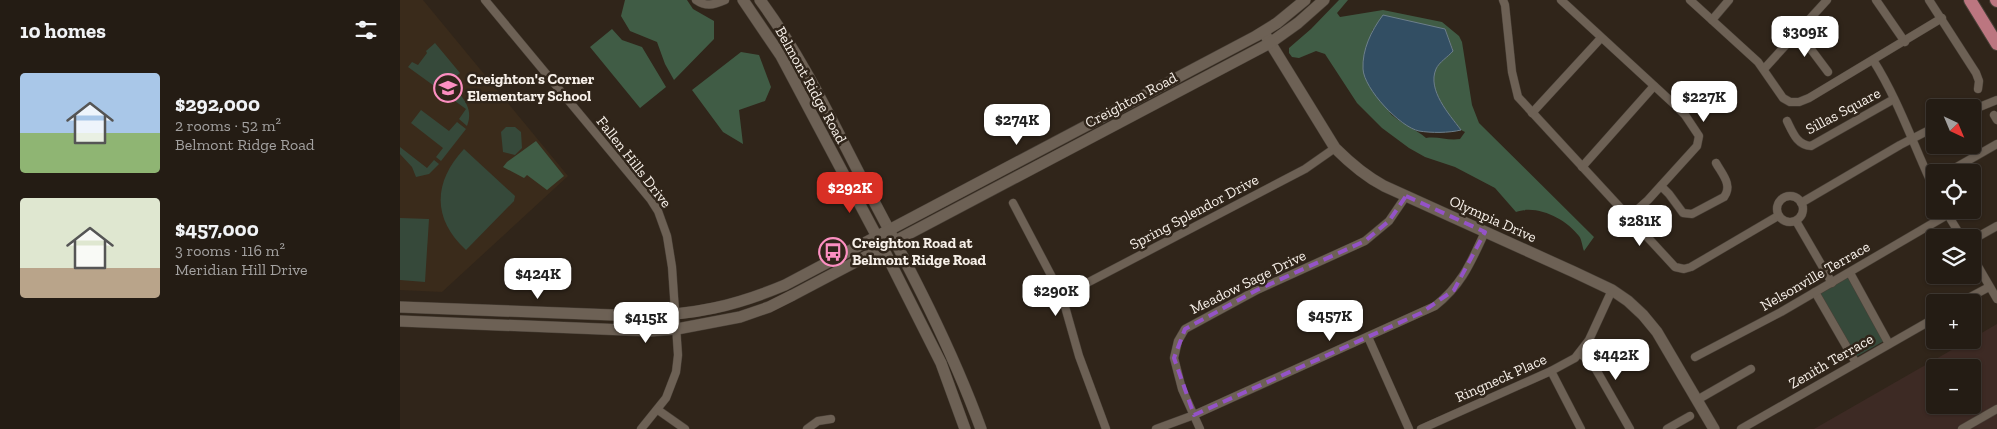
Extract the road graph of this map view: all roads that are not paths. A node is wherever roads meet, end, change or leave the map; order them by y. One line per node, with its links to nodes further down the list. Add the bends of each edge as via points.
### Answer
1 (485, 0): 67 (street, Fallen Hills Drive, via 658,211 667,236)
2 (696, 0): 3 (street, via 712,6)
3 (725, 0)
4 (743, 0): 54 (street, Belmont Ridge Road, via 781,56)
5 (760, 0): 51 (street, Belmont Ridge Road, via 793,50)
6 (1305, 0): 18 (street, Creighton Road)
7 (1324, 0): 22 (street, Creighton Road)
8 (1503, 0): 32 (street, via 1515,88 1518,97)
9 (1561, 0): 20 (street)
10 (1690, 0): 17 (street)
11 (1730, 0): 17 (street)
12 (1827, 0): 19 (street)
13 (1876, 0): 21 (street)
14 (1929, 0): 16 (street)
15 (1970, 0): 23 (main road)
16 (1942, 18): 21 (street); 28 (street, via 1976,73)
17 (1712, 20): 25 (street)
18 (1264, 32): 22 (street, Olympia Drive); 51 (street, Creighton Road)
19 (1798, 32): 25 (street); 26 (street)
20 (1601, 38): 27 (street); 32 (street)
21 (1905, 42): 24 (street)
22 (1270, 43): 37 (street, Olympia Drive); 55 (street, Creighton Road)
23 (1997, 44)
24 (1873, 60): 25 (street, via 1799,102 1783,98); 29 (street)
25 (1764, 69)
26 (1828, 72)
27 (1654, 86): 40 (street); 42 (street, via 1685,115 1699,136 1697,146)
28 (1978, 89)
29 (1894, 99): 33 (street, Sillas Square, via 1811,146 1798,142); 35 (street)
30 (1997, 100): 31 (street)
31 (1981, 106)
32 (1532, 113): 40 (street)
33 (1787, 122)
34 (1926, 132): 35 (street)
35 (1912, 139): 41 (street); 44 (street)
36 (1997, 144): 39 (street)
37 (1335, 148): 43 (street, Olympia Drive, via 1361,172); 64 (street, Spring Splendor Drive, via 1305,169)
38 (1716, 163): 42 (street, via 1727,183 1727,192 1724,197 1692,214 1683,213)
39 (1962, 164)
40 (1582, 166): 47 (street)
41 (1926, 167)
42 (1661, 186): 47 (street)
43 (1406, 196): 52 (street, Olympia Drive); 81 (street, Meadow Sage Drive, via 1389,222 1365,242 1257,290 1186,330 1178,341 1174,358 1182,389)
44 (1801, 202): 46 (street, via 1790,196 1781,199 1777,207); 49 (street, via 1803,211)
45 (1012, 203): 64 (street)
46 (1778, 216): 47 (street, via 1684,269 1668,261); 49 (street, via 1784,221)
47 (1628, 218)
48 (1935, 219): 57 (street, Nelsonville Terrace)
49 (1796, 221): 59 (street)
50 (1997, 226): 53 (street)
51 (889, 229): 54 (street, Creighton Road); 55 (street, Belmont Ridge Road)
52 (1485, 232): 61 (street, Olympia Drive); 71 (street, via 1462,280 1445,298 1421,313)
53 (1981, 235)
54 (876, 236): 56 (street, Belmont Ridge Road); 67 (street, Creighton Road, via 760,295)
55 (896, 242): 56 (street, Creighton Road); 88 (street, Belmont Ridge Road, via 954,359)
56 (883, 248): 70 (street, Creighton Road, via 769,306 740,317); 87 (street, Belmont Ridge Road, via 941,363)
57 (1850, 272): 59 (street, Nelsonville Terrace); 72 (street)
58 (1981, 272): 60 (street)
59 (1832, 283): 62 (street, Nelsonville Terrace)
60 (1989, 286): 63 (street); 65 (street)
61 (1612, 290): 73 (street, Ringneck Place); 78 (street, Olympia Drive, via 1643,315 1657,332)
62 (1814, 292): 74 (street, Nelsonville Terrace); 75 (street)
63 (1975, 294)
64 (1062, 296): 89 (street, via 1079,356)
65 (1997, 299)
66 (400, 307): 67 (street, Creighton Road)
67 (676, 316): 70 (street, Fallen Hills Drive)
68 (400, 321): 70 (street, Creighton Road, via 650,331)
69 (1926, 323): 72 (street, Zenith Terrace)
70 (677, 329): 80 (street, Fallen Hills Drive, via 676,372)
71 (1368, 337): 81 (street); 92 (street)
72 (1889, 344): 75 (street, Zenith Terrace)
73 (1580, 353): 77 (street, Ringneck Place); 95 (street, via 1594,366)
74 (1695, 357)
75 (1856, 363): 98 (street, Zenith Terrace)
76 (1751, 370): 78 (street)
77 (1551, 371): 93 (street, Ringneck Place); 94 (street)
78 (1697, 400): 97 (street, Olympia Drive)
79 (1997, 409): 99 (street)
80 (658, 410): 84 (street, Fallen Hills Drive); 85 (street)
81 (1194, 415): 90 (street); 91 (street, Meadow Sage Drive)
82 (1690, 416): 96 (street)
83 (831, 420): 86 (street, via 818,421)
84 (642, 429)
85 (685, 429)
86 (807, 429)
87 (965, 429)
88 (981, 429)
89 (1106, 429)
90 (1156, 429)
91 (1200, 429)
92 (1409, 429)
93 (1421, 429)
94 (1581, 429)
95 (1630, 429)
96 (1667, 429)
97 (1714, 429)
98 (1741, 429)
99 (1962, 429)

